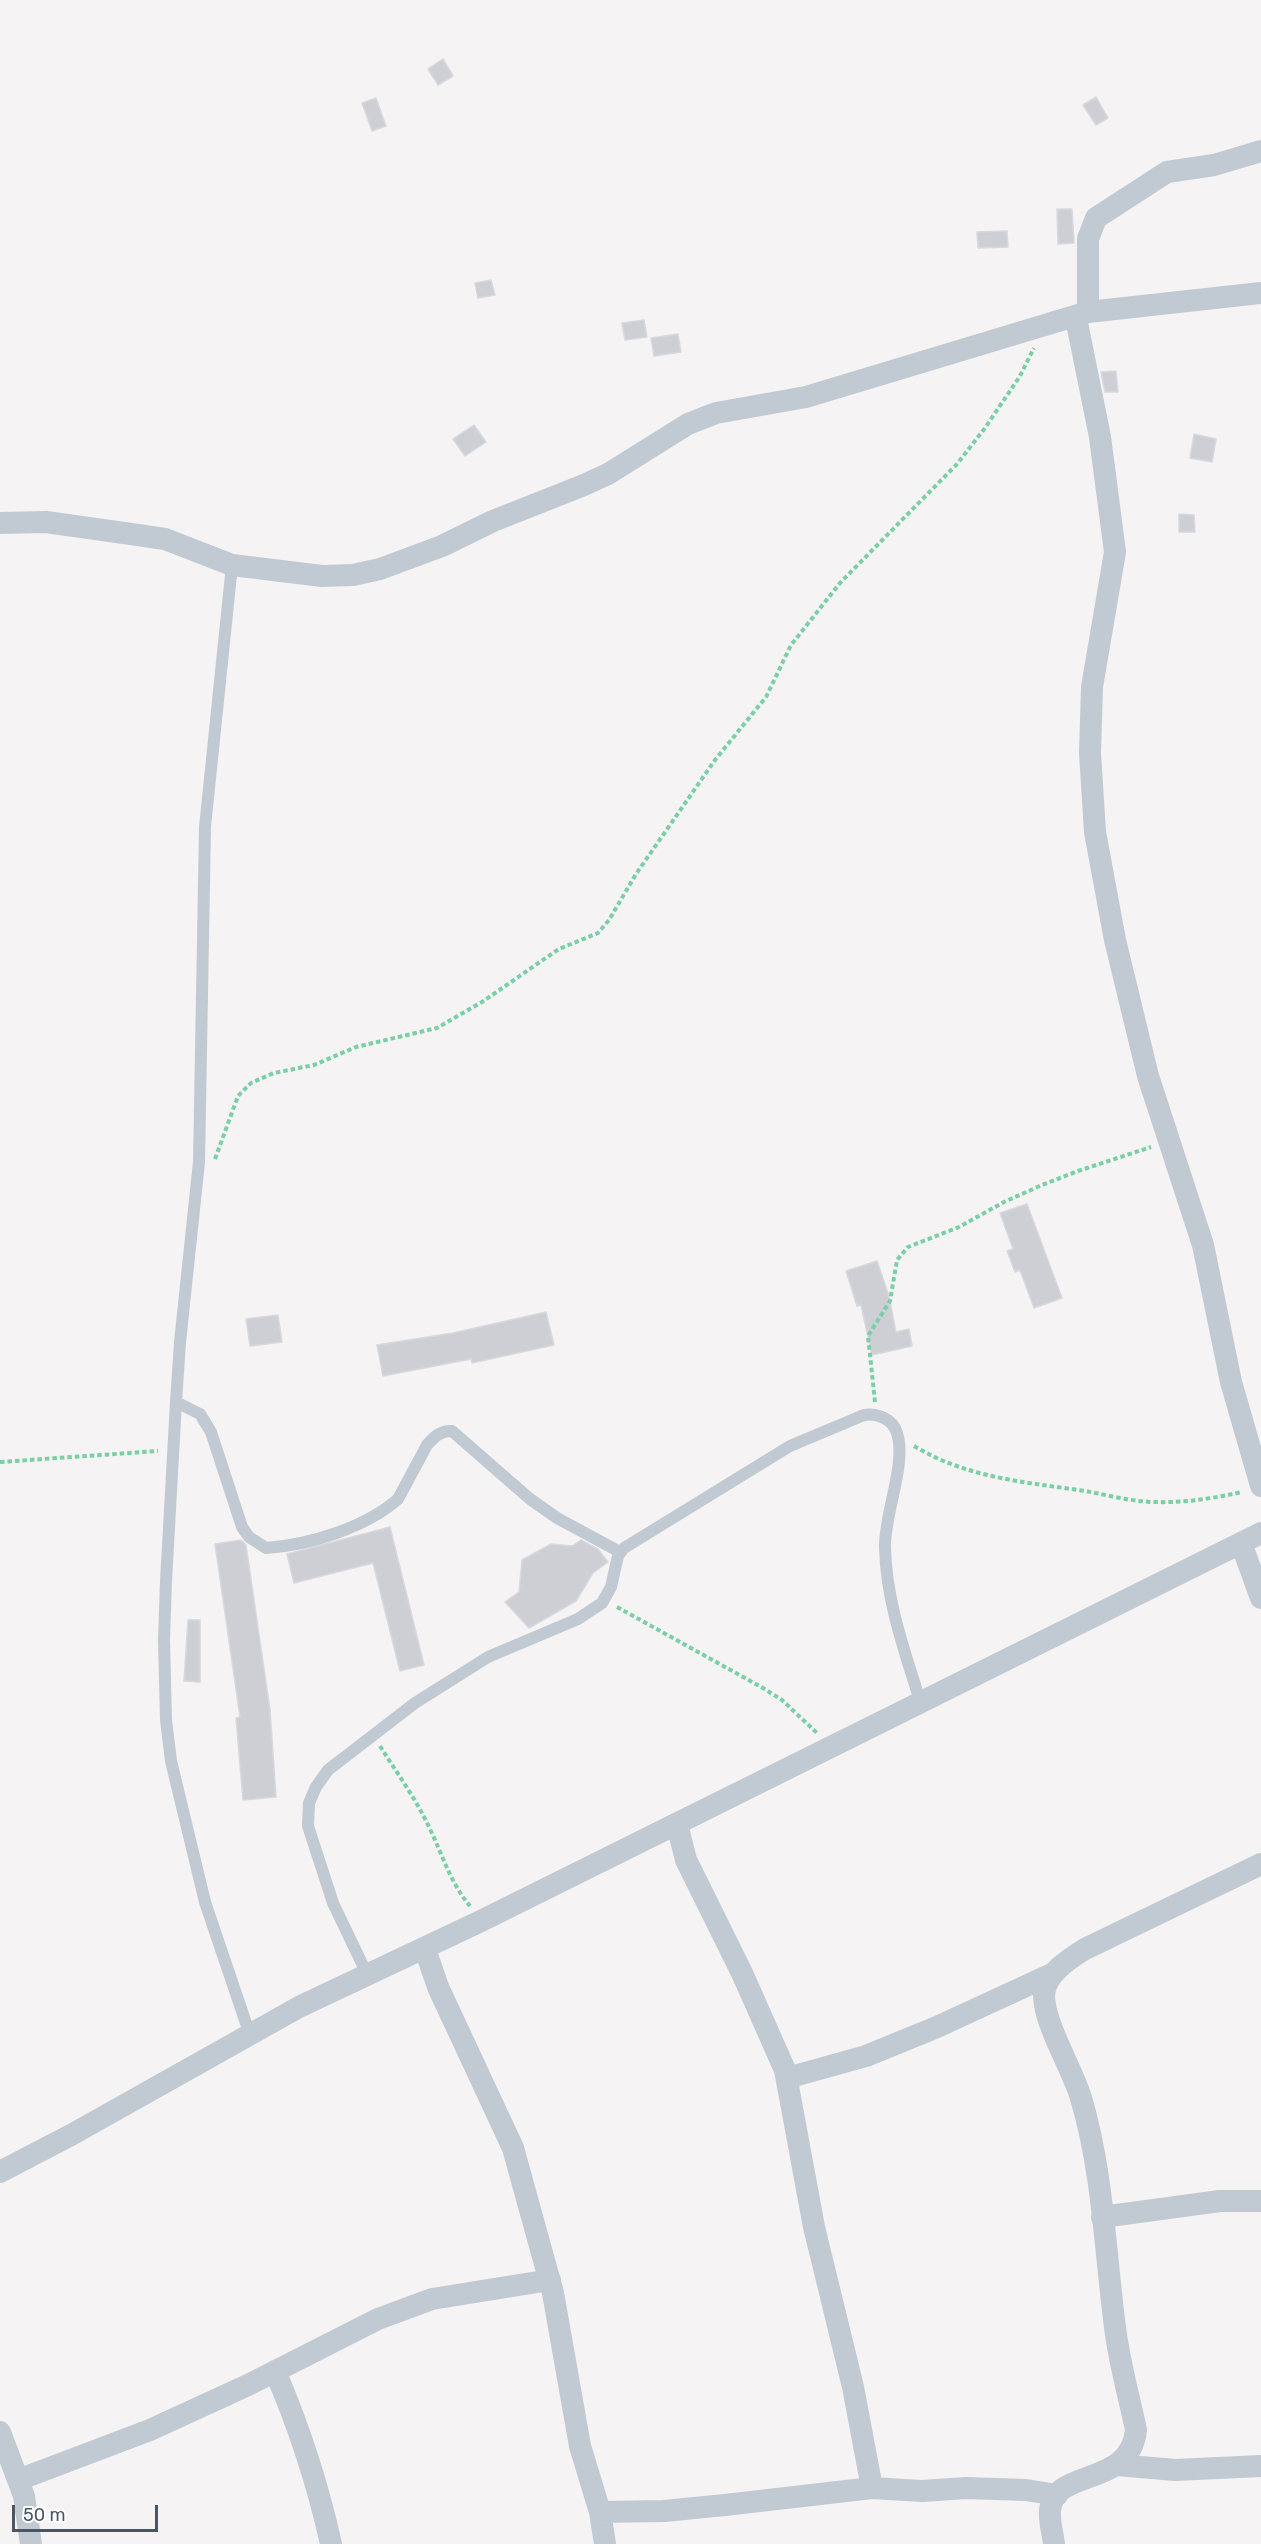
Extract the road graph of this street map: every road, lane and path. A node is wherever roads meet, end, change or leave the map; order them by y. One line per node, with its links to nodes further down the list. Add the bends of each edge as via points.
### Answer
1 (1261, 151): 3 (street, via 1214,165 1167,172 1096,218 1088,239)
2 (1261, 293): 3 (street)
3 (1082, 315): 4 (street); 7 (street, via 1115,552 1092,687 1090,753 1095,832 1115,940 1148,1076)
4 (1047, 324): 6 (street, via 806,397 716,412 688,424 608,474 380,569 322,576); 8 (path, via 1020,376 957,464 840,583 791,645 766,697 715,760 598,933 559,949 437,1028 356,1047 314,1065 274,1073 251,1083 238,1096)
5 (0, 524): 6 (street, via 46,522 165,539)
6 (232, 565): 9 (lane, via 205,827 199,1162)
7 (1169, 1141): 10 (path, via 1078,1171 1005,1202 959,1227 908,1246 897,1260 890,1300 868,1336); 14 (street, via 1203,1245)
8 (213, 1168)
9 (176, 1402): 12 (lane); 17 (lane, via 200,1414 211,1432 242,1527 266,1548 349,1527 390,1505 398,1498 427,1445 445,1431 452,1431 557,1518)
10 (874, 1415): 11 (lane, via 892,1424); 17 (lane, via 836,1425 790,1446)
11 (898, 1436): 14 (path, via 938,1460 981,1474 1124,1499 1156,1503); 20 (lane, via 897,1478 885,1544 887,1584)
12 (174, 1450): 13 (path); 29 (lane, via 164,1640 171,1761 205,1902)
13 (0, 1462)
14 (1256, 1488)
15 (1261, 1533): 16 (street)
16 (1241, 1543): 19 (street); 20 (street)
17 (620, 1552): 18 (lane)
18 (604, 1598): 21 (lane, via 578,1619 488,1657 415,1702); 22 (path, via 782,1700)
19 (1261, 1598)
20 (921, 1704): 22 (street)
21 (372, 1735): 25 (path, via 409,1789 456,1889); 28 (lane, via 328,1770 316,1787 309,1803 308,1826 333,1903)
22 (836, 1746): 23 (street)
23 (676, 1824): 25 (street); 30 (street, via 686,1860 742,1973)
24 (1260, 1868): 27 (street, via 1085,1949)
25 (482, 1921): 26 (street)
26 (425, 1949): 28 (street); 34 (street, via 438,1987 513,2148)
27 (1054, 1973): 30 (street, via 866,2056); 33 (street, via 1044,1993 1046,2006 1081,2098)
28 (367, 1974): 29 (street)
29 (250, 2035): 31 (street)
30 (787, 2078): 40 (street, via 814,2227 856,2397)
31 (0, 2172)
32 (1261, 2201): 33 (street, via 1220,2201)
33 (1102, 2217): 37 (street, via 1115,2328 1136,2430 1135,2443)
34 (550, 2280): 35 (street, via 432,2299 378,2319); 42 (street, via 580,2446)
35 (275, 2371): 39 (street, via 150,2430); 44 (street, via 321,2498)
36 (0, 2432): 39 (street)
37 (1117, 2465): 38 (street, via 1175,2470); 41 (street, via 1066,2486)
38 (1261, 2466)
39 (18, 2480): 43 (street)
40 (872, 2488): 41 (street, via 1026,2490); 42 (street, via 695,2508)
41 (1057, 2495): 46 (street, via 1050,2511)
42 (600, 2512): 45 (street)
43 (31, 2544)
44 (331, 2544)
45 (605, 2544)
46 (1054, 2544)

